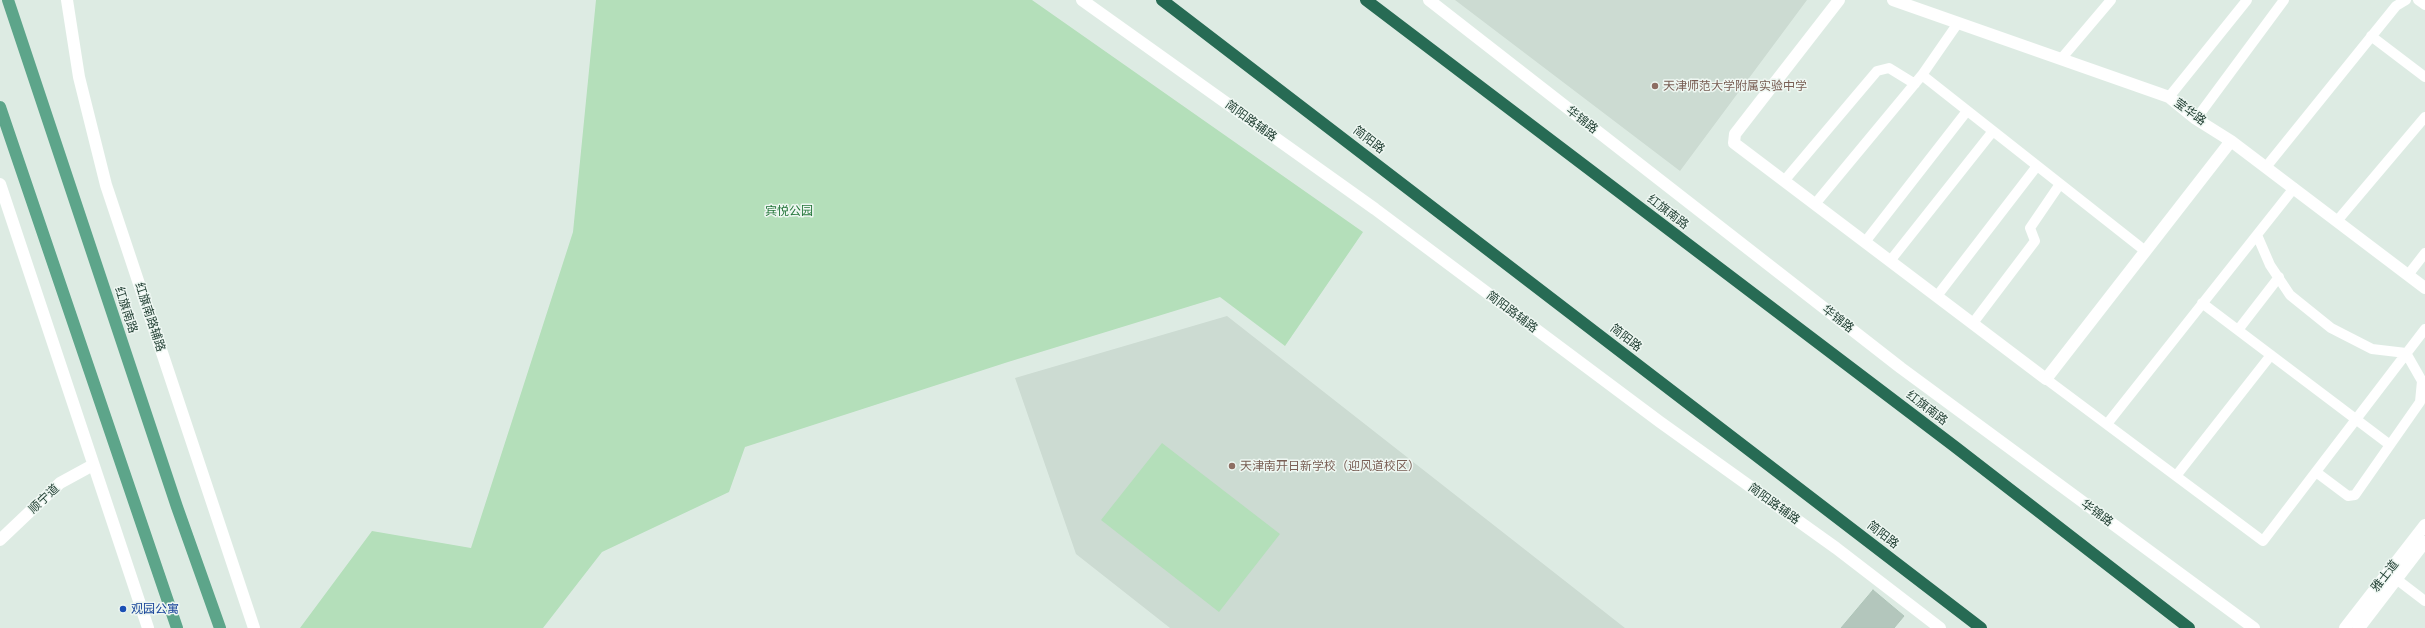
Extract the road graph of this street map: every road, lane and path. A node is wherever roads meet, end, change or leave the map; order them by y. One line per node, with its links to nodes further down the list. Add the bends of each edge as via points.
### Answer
1 (8, 0): 65 (main road, 红旗南路, via 177,507)
2 (67, 0): 66 (street, 红旗南路辅路, via 79,77 106,185)
3 (1082, 0): 67 (street, 简阳路辅路, via 1375,209 1660,422 1836,548)
4 (1162, 0): 68 (highway, 简阳路)
5 (1366, 0): 69 (highway, 红旗南路, via 1954,446)
6 (1429, 0): 70 (street, 华锦路, via 1901,368)
7 (1839, 0): 30 (street, via 1735,134 1734,143)
8 (1894, 0): 15 (street, 莹华路)
9 (2111, 0): 17 (lane)
10 (2247, 0): 21 (lane)
11 (2284, 0): 25 (lane)
12 (2406, 0): 16 (lane, via 2396,6)
13 (2418, 0): 14 (lane)
14 (2425, 5)
15 (1958, 23): 17 (street, 莹华路); 18 (lane)
16 (2371, 36): 19 (lane); 29 (lane)
17 (2061, 59): 21 (street, 莹华路)
18 (1922, 75): 20 (lane); 23 (lane)
19 (2425, 77)
20 (1915, 84): 30 (lane, via 1889,68 1877,71); 34 (lane)
21 (2169, 98): 25 (street, 莹华路)
22 (0, 107): 64 (main road)
23 (1967, 111): 26 (lane); 37 (lane)
24 (2425, 117): 35 (lane)
25 (2196, 119): 27 (street, 莹华路)
26 (1992, 131): 28 (lane); 40 (lane)
27 (2231, 141): 29 (street, 莹华路); 38 (street)
28 (2037, 166): 32 (lane); 44 (lane)
29 (2266, 167): 33 (street, 莹华路)
30 (1784, 181): 34 (street)
31 (0, 184): 55 (street)
32 (2060, 184): 38 (lane); 46 (lane, via 2030,228 2035,241)
33 (2294, 188): 35 (street, 莹华路); 36 (lane)
34 (1815, 204): 37 (street)
35 (2337, 221): 41 (street, 莹华路)
36 (2257, 235): 42 (lane, via 2270,265); 45 (lane)
37 (1865, 242): 40 (street)
38 (2144, 250): 51 (street)
39 (2425, 253): 41 (lane)
40 (1890, 261): 44 (street)
41 (2408, 275): 43 (street, 莹华路)
42 (2279, 277): 48 (lane); 49 (lane, via 2290,295 2331,328 2372,349)
43 (2425, 288)
44 (1937, 296): 46 (street)
45 (2202, 303): 48 (lane); 53 (lane)
46 (1973, 323): 51 (street)
47 (2425, 329): 49 (lane)
48 (2238, 330): 50 (lane)
49 (2406, 354): 52 (lane); 54 (lane, via 2422,381 2420,402)
50 (2271, 355): 52 (lane); 57 (lane)
51 (2046, 378): 53 (lane)
52 (2357, 419): 54 (lane); 56 (lane)
53 (2107, 424): 57 (lane)
54 (2390, 445): 56 (lane, via 2355,494 2348,496)
55 (93, 465): 59 (street, 顺宁道, via 60,483); 63 (street)
56 (2316, 472): 57 (lane, via 2263,541)
57 (2176, 476)
58 (2425, 525): 61 (street, 雅士道)
59 (0, 540)
60 (2425, 542): 61 (street, 雅士道)
61 (2392, 576): 62 (lane); 71 (street, 雅士道); 72 (street, 雅士道)
62 (2425, 601)
63 (148, 628)
64 (177, 628)
65 (220, 628)
66 (254, 628)
67 (1940, 628)
68 (1981, 628)
69 (2189, 628)
70 (2254, 628)
71 (2345, 628)
72 (2359, 628)

